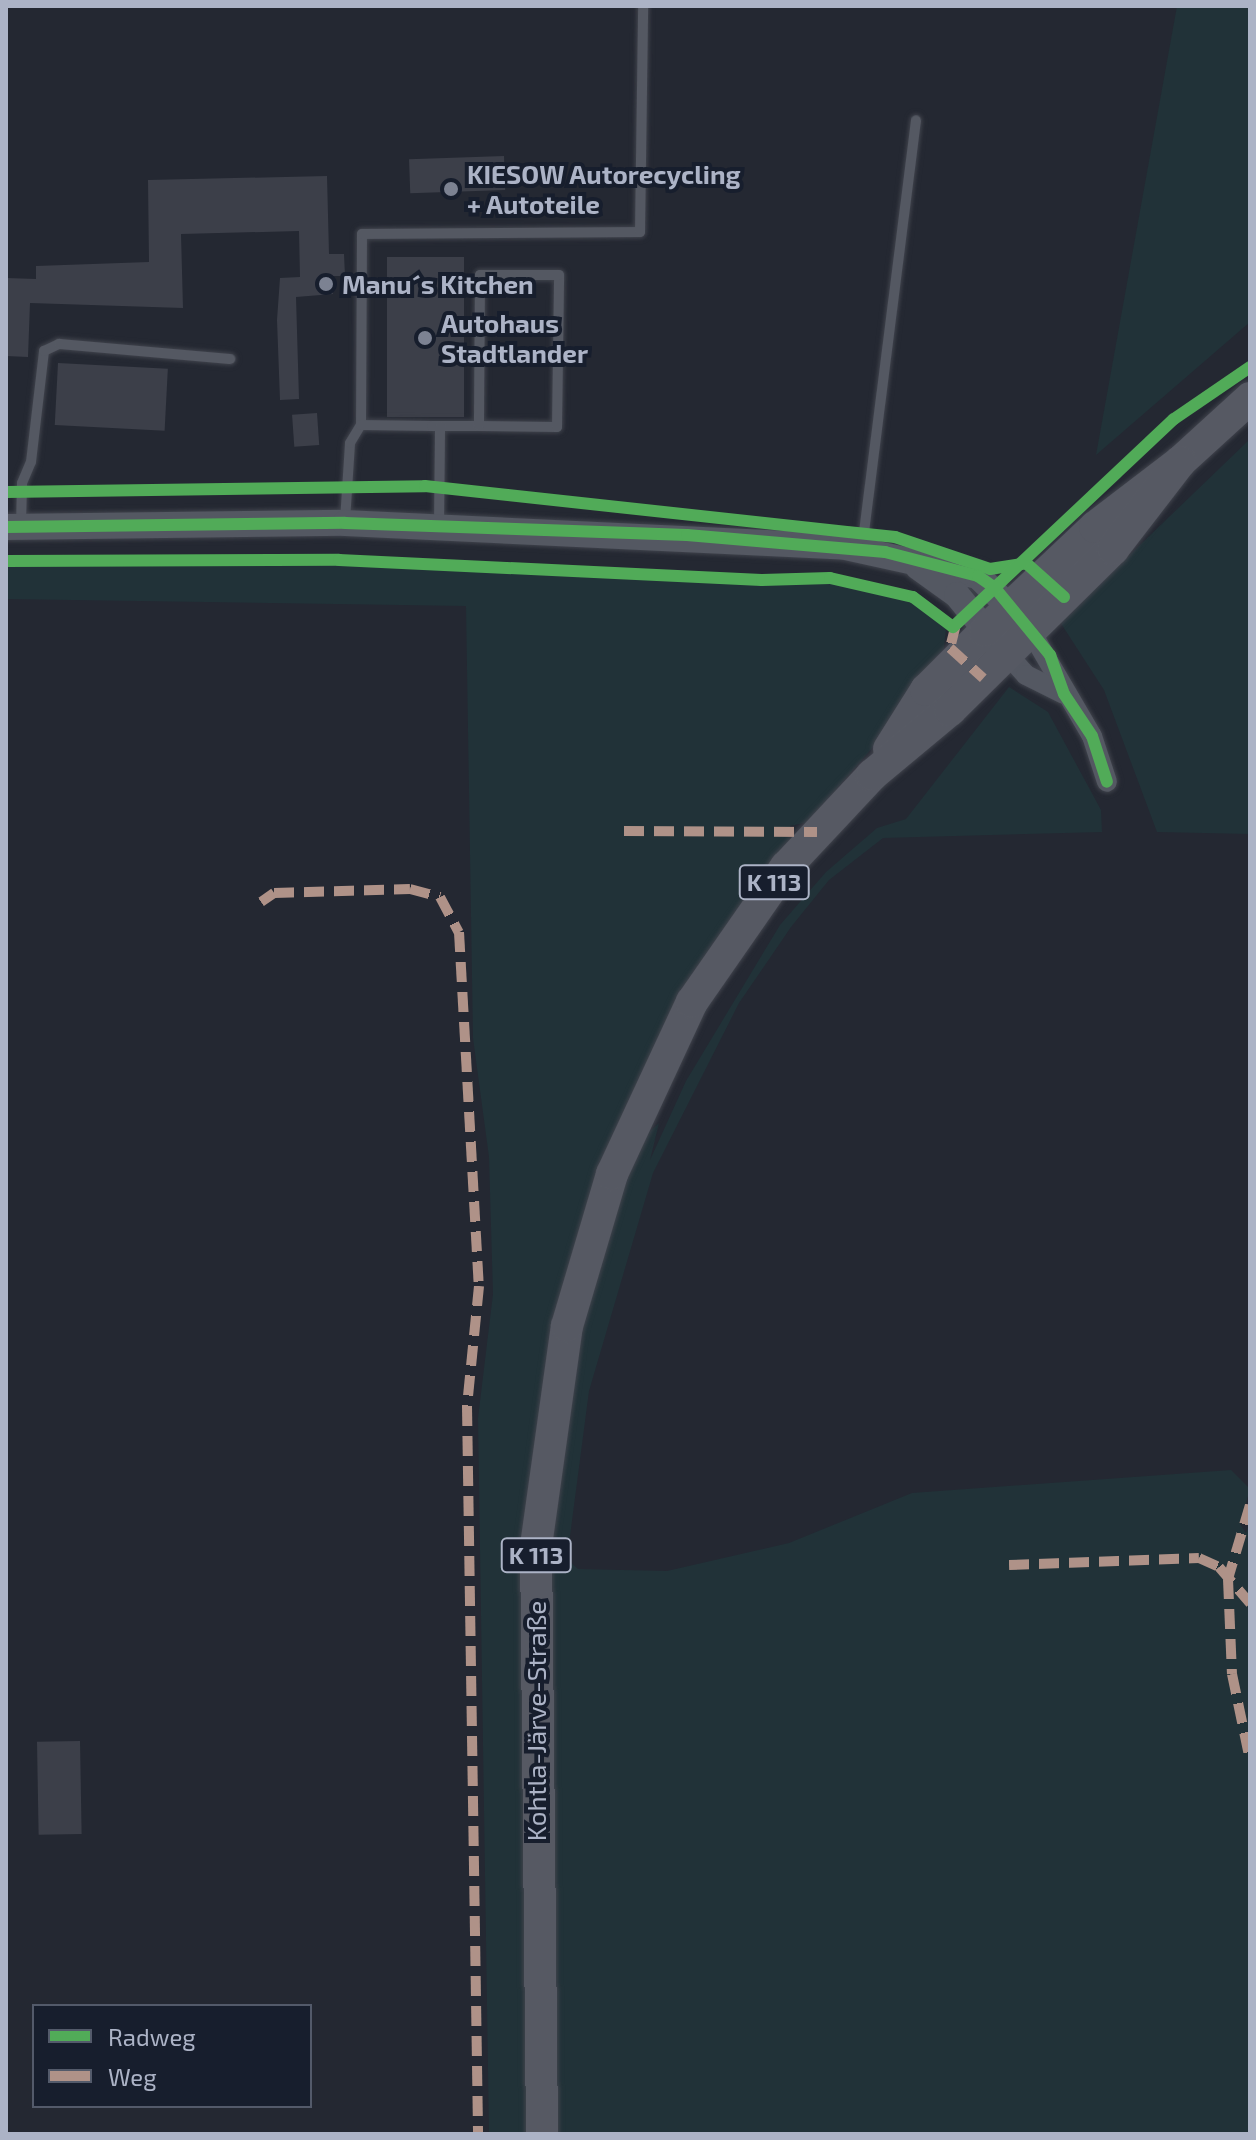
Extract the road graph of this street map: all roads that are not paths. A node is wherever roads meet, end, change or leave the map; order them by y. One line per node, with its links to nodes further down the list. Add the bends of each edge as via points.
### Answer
1 (643, 6): 5 (lane, via 640,232 362,234)
2 (916, 120): 11 (lane)
3 (230, 359): 10 (lane, via 59,344 44,351 31,462)
4 (1250, 398): 13 (main road, Kohtla-Järve-Straße / K 113, via 1180,462 1113,549)
5 (361, 425): 6 (lane); 8 (lane, via 350,443)
6 (440, 426): 7 (lane); 9 (lane)
7 (479, 426): 7 (lane, via 557,427 559,275 480,275)
8 (345, 523): 9 (street); 10 (street)
9 (439, 526): 11 (street)
10 (14, 527)
11 (862, 548): 12 (street)
12 (905, 558): 13 (street, via 978,576); 14 (street, via 957,595)
13 (1021, 618): 14 (main road, Kohtla-Järve-Straße / K 113); 15 (main road, Kohtla-Järve-Straße / K 113); 16 (street, via 1050,655)
14 (985, 631): 15 (street); 17 (main road, Kohtla-Järve-Straße / K 113, via 926,690)
15 (1007, 654): 16 (street, via 1026,675); 17 (main road, Kohtla-Järve-Straße / K 113)
16 (1064, 694): 18 (street, via 1092,736)
17 (872, 775): 19 (main road, Kohtla-Järve-Straße / K 113, via 786,867 692,1002 612,1174 567,1326 536,1546)
18 (1107, 782)
19 (542, 2134)

